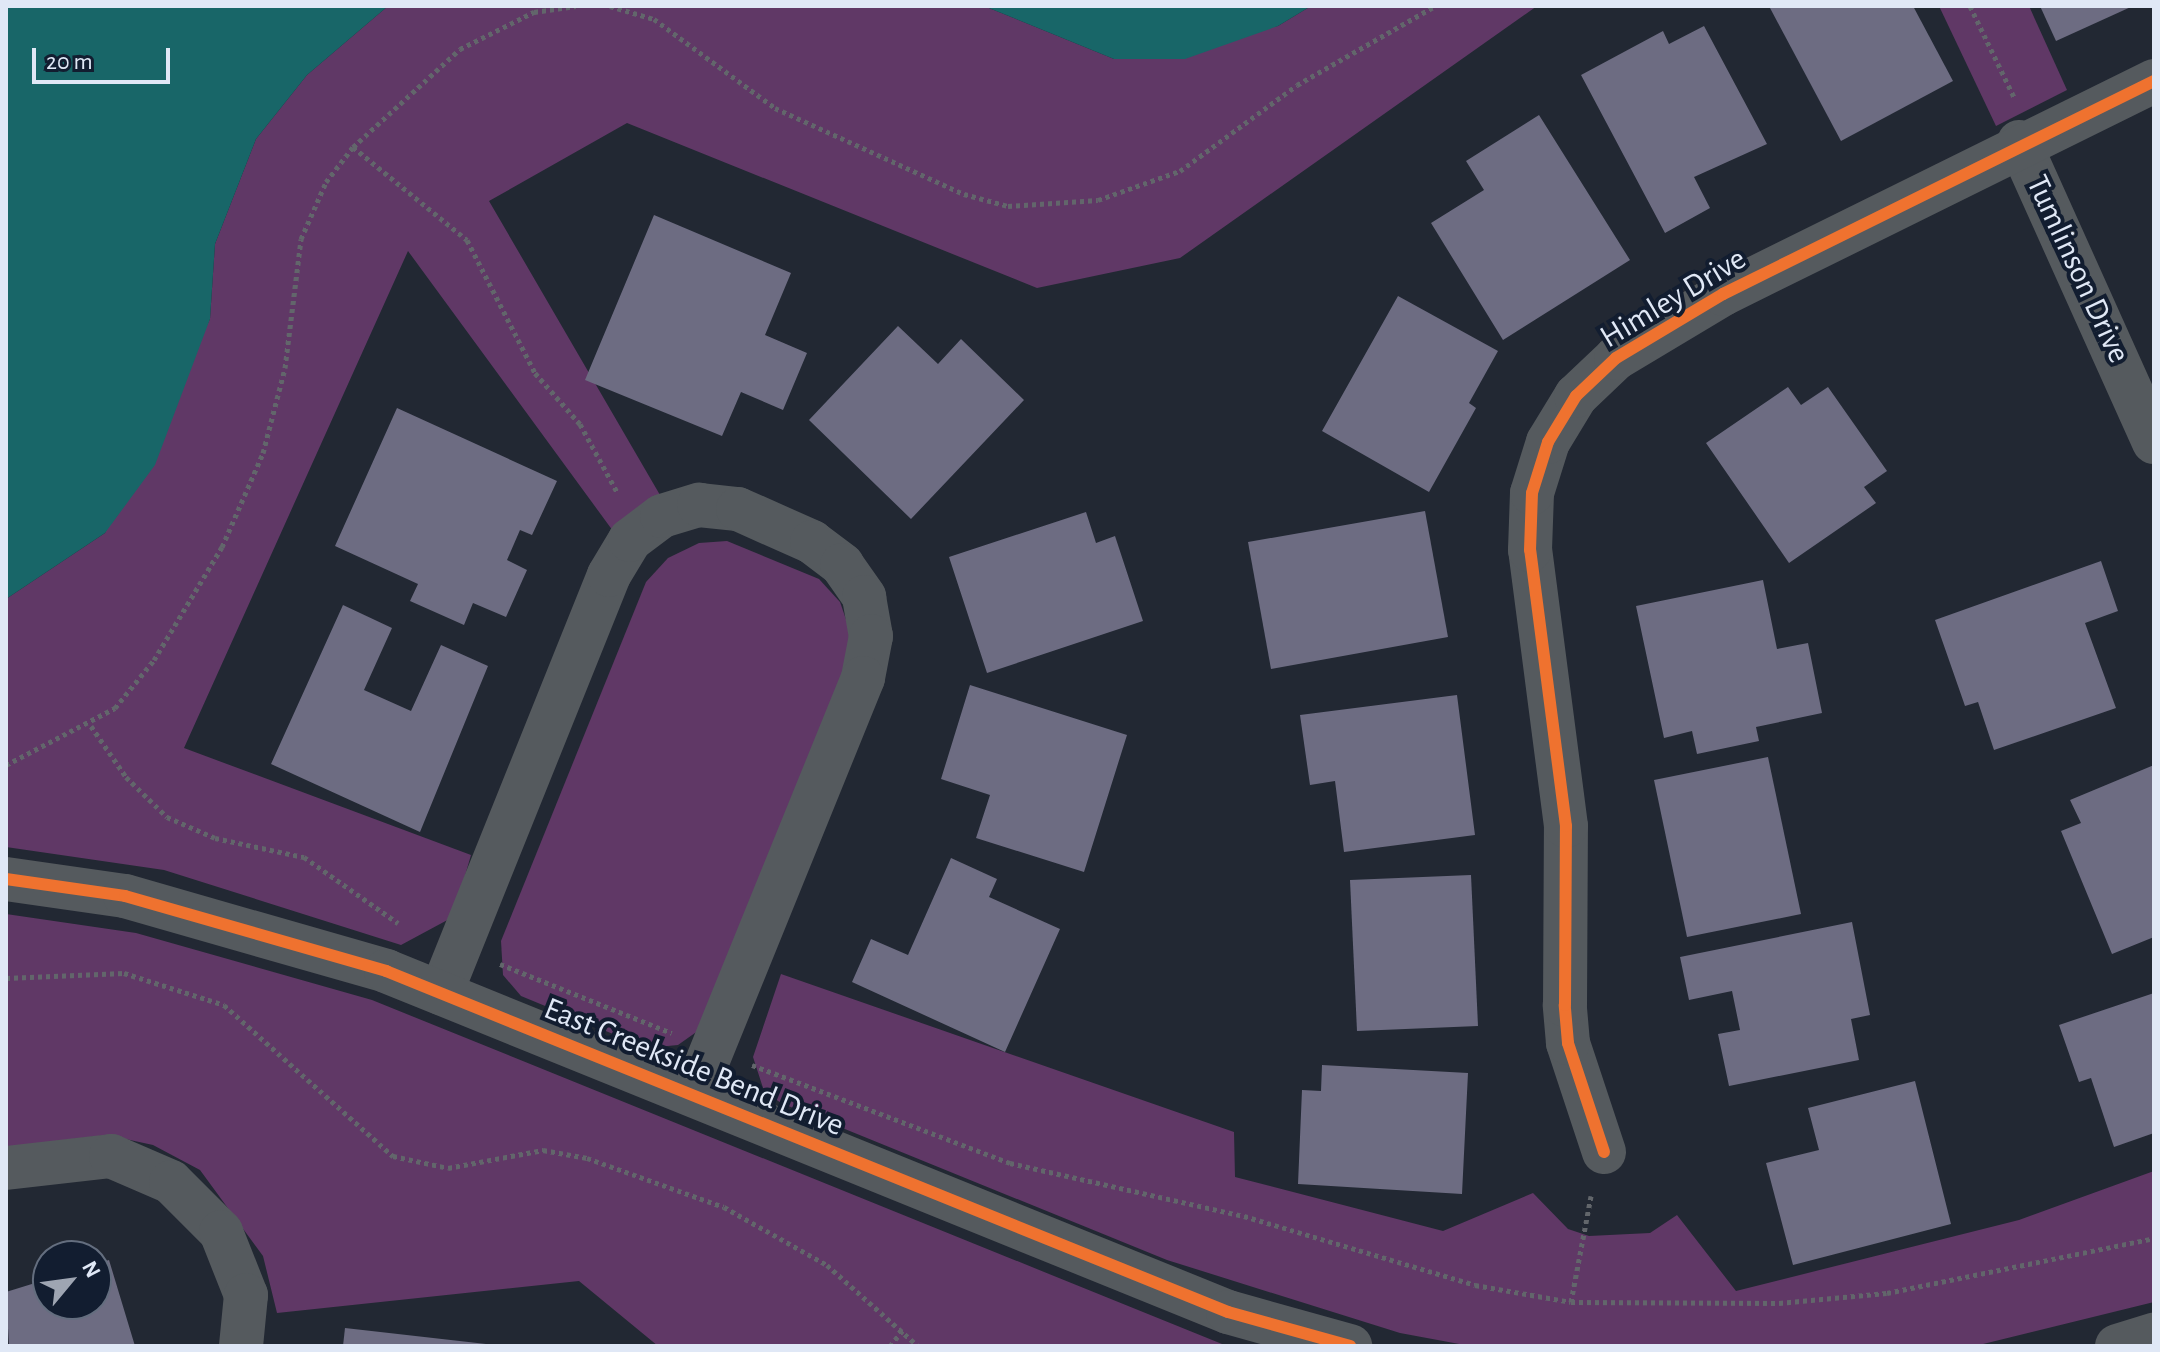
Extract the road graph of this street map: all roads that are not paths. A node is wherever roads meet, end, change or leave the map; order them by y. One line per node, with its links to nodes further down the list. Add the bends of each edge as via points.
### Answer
1 (2154, 81): 2 (street, Himley Drive)
2 (2026, 138): 3 (street, Tumlinson Drive); 7 (street, Himley Drive, via 1723,294 1616,358 1576,396 1548,442 1532,493 1530,550 1566,826 1565,1005 1568,1043)
3 (2154, 442)
4 (6, 879): 5 (street, East Creekside Bend Drive, via 125,896)
5 (441, 993): 6 (street, East Creekside Bend Drive); 6 (street, via 609,575 643,530 699,505 738,509 812,542 842,565 864,597 871,636 863,678)
6 (694, 1095): 11 (street, East Creekside Bend Drive, via 1228,1312)
7 (1604, 1152)
8 (6, 1168): 10 (street, via 111,1156 171,1182 221,1232 246,1295)
9 (2154, 1335): 12 (street)
10 (241, 1346)
11 (1350, 1346)
12 (2117, 1346)

